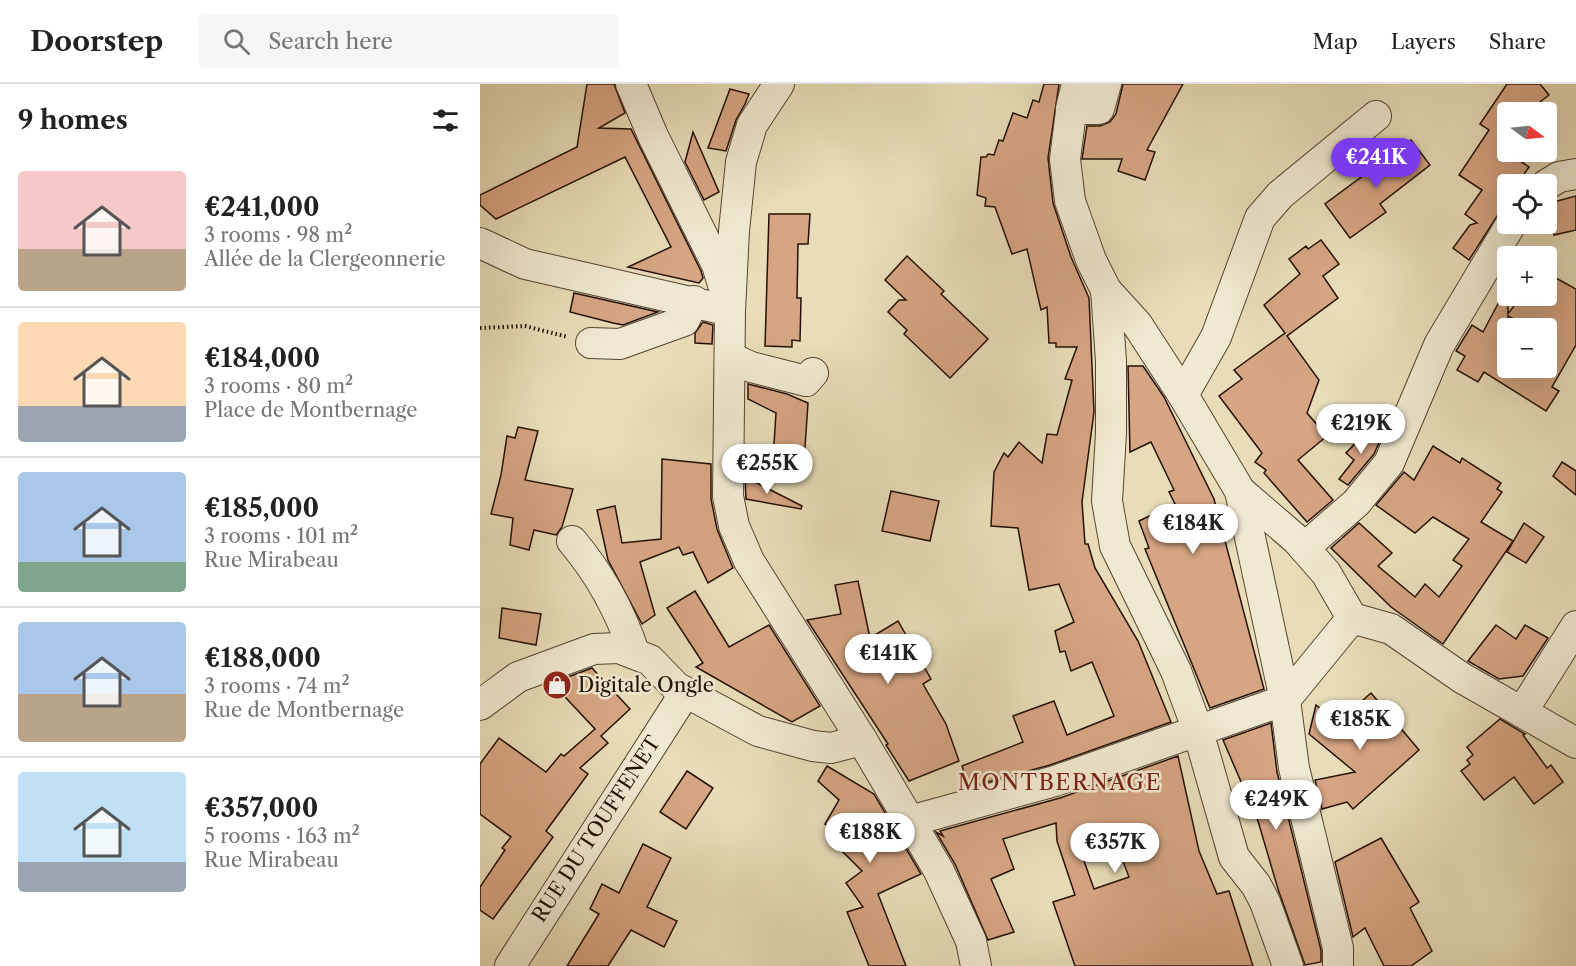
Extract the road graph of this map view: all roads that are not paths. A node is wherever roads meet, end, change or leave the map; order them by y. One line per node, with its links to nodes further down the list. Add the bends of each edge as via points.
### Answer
1 (631, 84): 12 (street, via 717,264)
2 (779, 84): 12 (street, via 752,125 741,162)
3 (1106, 84): 4 (street, via 1099,109)
4 (1074, 96): 10 (street, via 1065,159 1070,201 1091,260)
5 (1376, 116): 16 (street, via 1280,195 1260,218 1213,344)
6 (1576, 174): 7 (street)
7 (1557, 178)
8 (1505, 234): 19 (street, via 1439,345 1389,463 1356,503)
9 (480, 243): 11 (street, via 547,270)
10 (1107, 290): 16 (street, via 1137,324); 27 (street, via 1112,409 1107,501 1115,546 1176,671)
11 (694, 301): 12 (street); 13 (street, via 684,321 620,344)
12 (730, 311): 14 (street)
13 (591, 343)
14 (731, 358): 15 (street, via 750,367); 28 (street, via 728,496 734,526 749,561)
15 (812, 381)
16 (1183, 395): 17 (street)
17 (1240, 491): 19 (street); 24 (street)
18 (572, 541): 22 (street, via 594,567 623,621)
19 (1304, 548): 20 (street, via 1326,573)
20 (1352, 618): 24 (street); 26 (street, via 1390,629 1462,678)
21 (1576, 626): 26 (street)
22 (634, 652): 23 (street, via 650,660); 25 (street, via 594,649 518,677)
23 (685, 693): 28 (street, via 736,721 780,738 831,748); 31 (street, RUE DU TOUFFENET)
24 (1285, 700): 27 (street); 34 (street, via 1294,768 1338,948)
25 (481, 702)
26 (1522, 712): 29 (street)
27 (1198, 731): 30 (street, via 1055,781); 33 (street, via 1234,856 1265,902)
28 (862, 740): 30 (street)
29 (1576, 743)
30 (910, 821): 32 (street, via 939,870 971,941)
31 (510, 966)
32 (976, 966)
33 (1288, 966)
34 (1338, 966)

